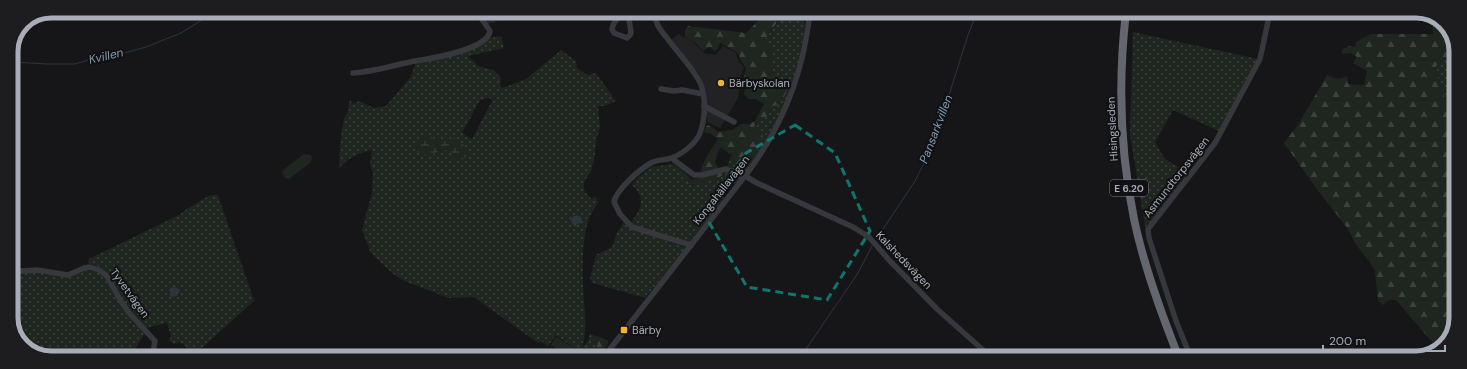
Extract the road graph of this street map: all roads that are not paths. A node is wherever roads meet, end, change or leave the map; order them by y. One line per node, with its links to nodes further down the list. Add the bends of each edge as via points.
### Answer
1 (481, 18): 8 (street, via 490,31 489,37 482,42 448,56)
2 (619, 18): 3 (street, via 612,29 614,33 627,38 631,33)
3 (630, 18)
4 (655, 18): 10 (street, via 658,26 695,74)
5 (809, 18): 14 (street, Kongahällavägen, via 801,61 790,98 772,135)
6 (1125, 18): 20 (highway, Hisingsleden / E 6.20, via 1121,93 1129,191 1147,269)
7 (1269, 18): 21 (street, Asmundtorpsvägen, via 1260,59 1222,132 1148,229 1168,296)
8 (353, 74)
9 (661, 89): 10 (street)
10 (703, 94): 11 (street)
11 (704, 106): 12 (street); 13 (street, via 700,134 680,155)
12 (734, 122)
13 (674, 157): 14 (street, Kalshedsvägen, via 674,160 694,175 726,169); 15 (street, via 650,163 628,181 614,202 620,214 632,227)
14 (744, 177): 15 (street, Kongahällavägen); 19 (street, Kalshedsvägen, via 853,227 869,237 937,309)
15 (691, 246): 18 (street, Kongahällavägen)
16 (18, 272): 17 (street, Tyvetvägen, via 38,270 68,275 90,267 99,270 107,276 130,314 155,341)
17 (155, 351)
18 (608, 351)
19 (984, 351)
20 (1176, 351)
21 (1188, 351)

